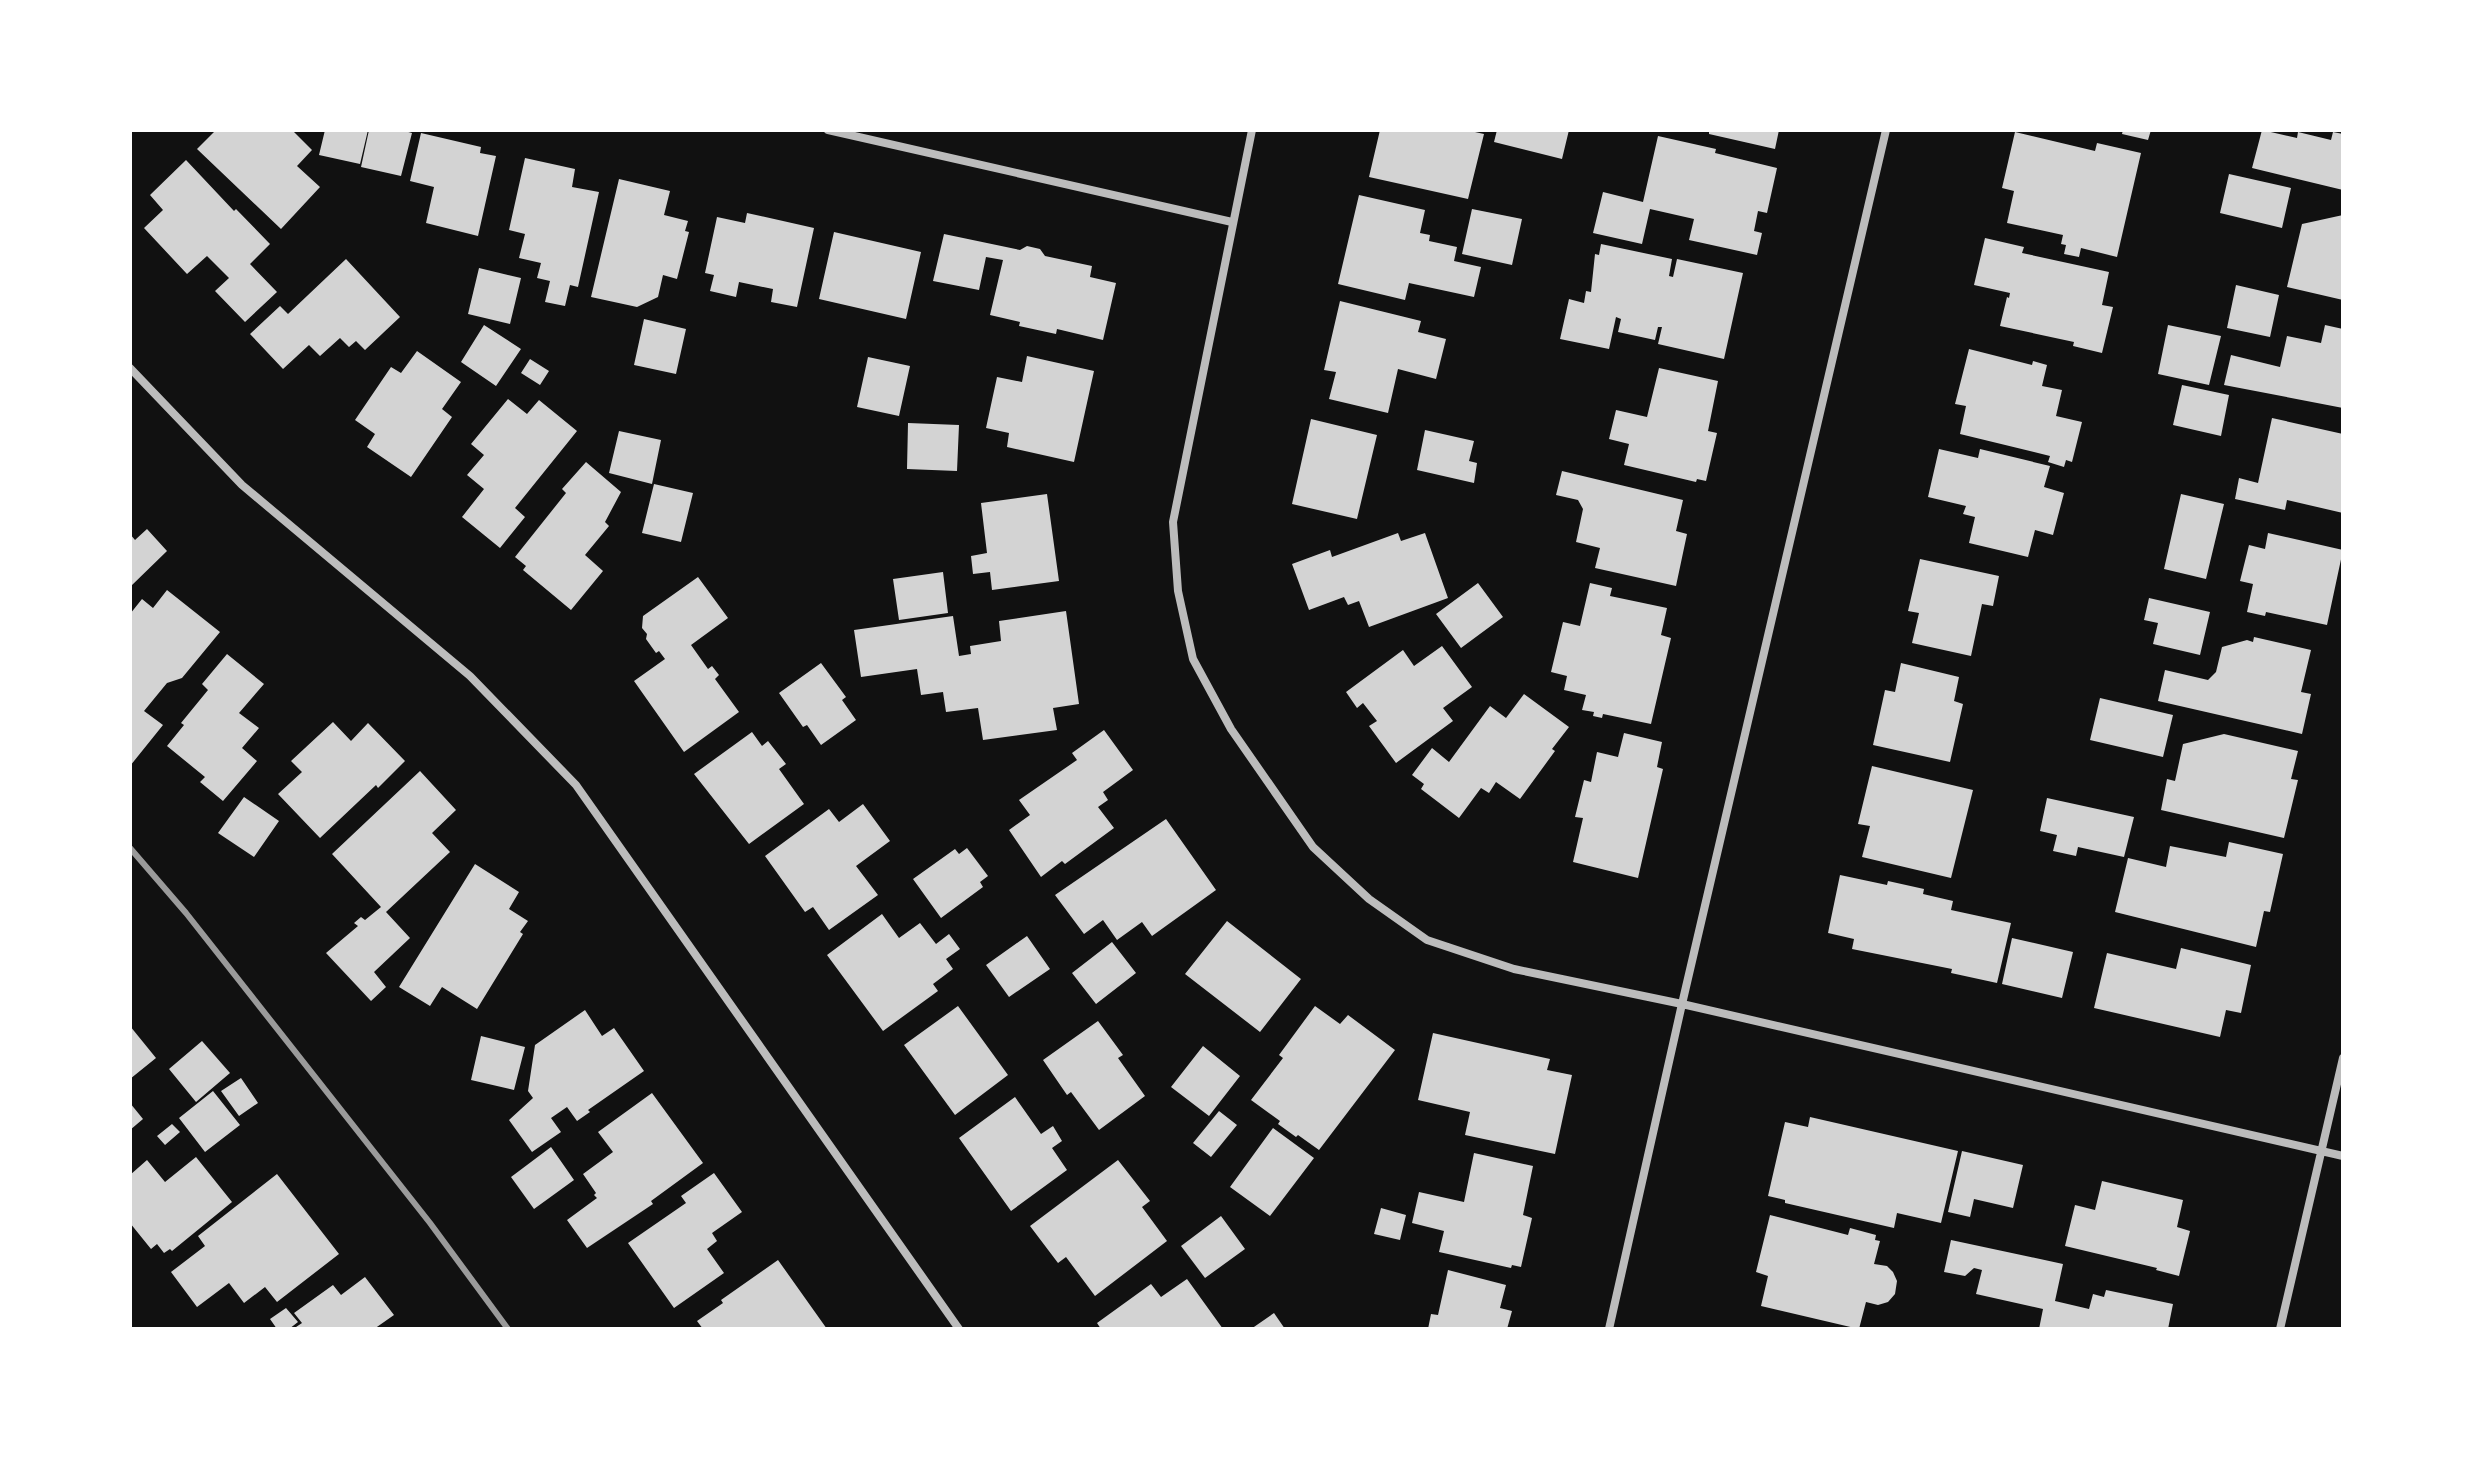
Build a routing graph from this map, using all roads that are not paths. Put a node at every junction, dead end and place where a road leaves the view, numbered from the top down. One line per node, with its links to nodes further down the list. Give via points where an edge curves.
1 (828, 130): 4 (street)
2 (1252, 130): 4 (street)
3 (1886, 130): 6 (street)
4 (1232, 222): 6 (street, via 1173,522 1178,591 1193,659 1231,729 1313,847 1369,899 1427,940 1514,969)
5 (130, 368): 10 (street, via 242,485 470,676 576,785)
6 (1682, 1004): 8 (street); 11 (street)
7 (2343, 1058): 8 (street)
8 (2321, 1151): 9 (street); 12 (street)
9 (2343, 1156)
10 (959, 1329)
11 (1609, 1329)
12 (2280, 1329)

